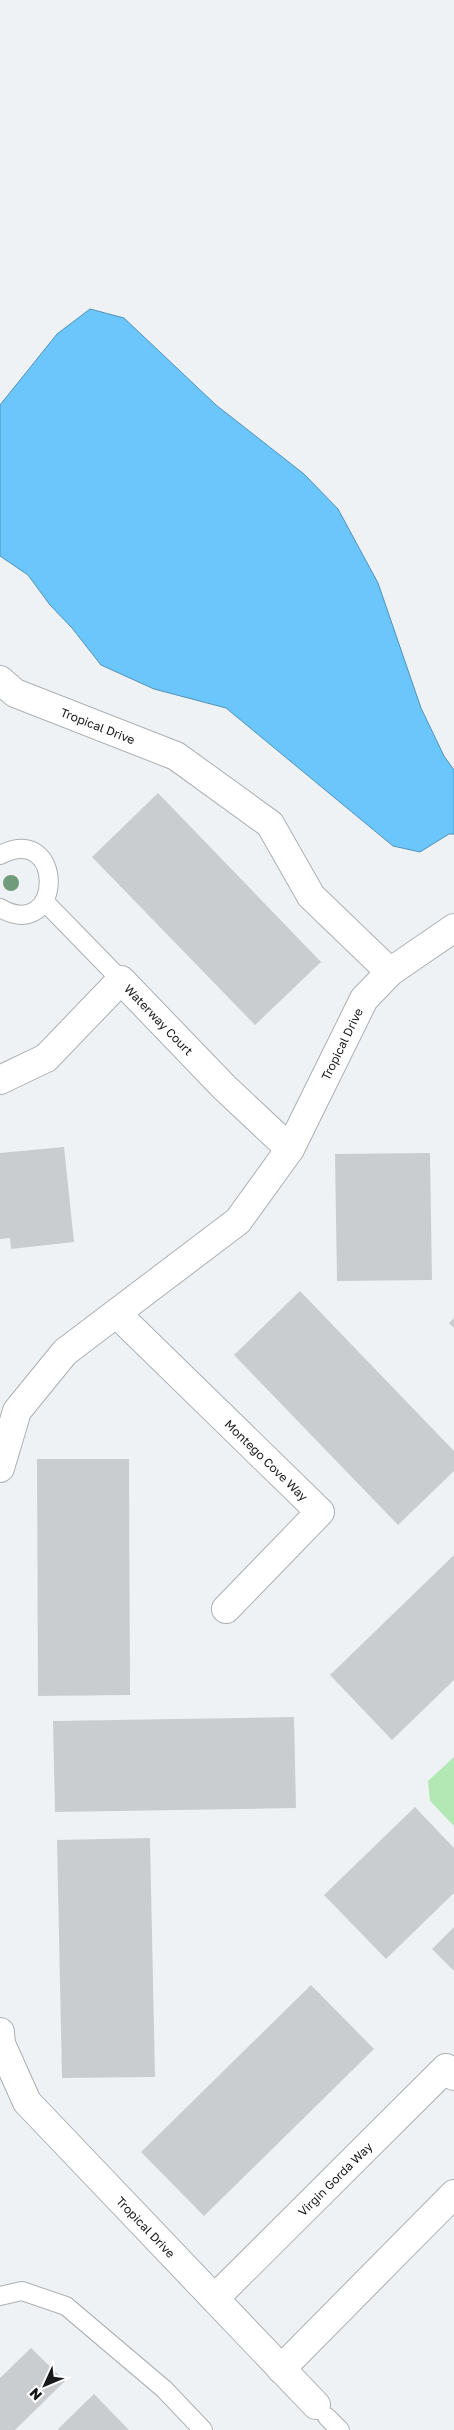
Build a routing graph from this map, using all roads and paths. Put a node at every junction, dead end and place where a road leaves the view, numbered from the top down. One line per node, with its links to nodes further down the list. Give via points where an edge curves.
1 (0, 680): 6 (street, Tropical Drive, via 15,693 176,756 270,824 311,896)
2 (0, 855): 3 (lane, via 20,850 40,858 50,876 50,888)
3 (44, 901): 4 (lane, via 31,912 21,914); 7 (lane)
4 (0, 908)
5 (454, 928): 6 (street)
6 (390, 972): 9 (street, Tropical Drive, via 364,999)
7 (121, 980): 8 (street, Waterway Court, via 46,1058); 9 (street, Waterway Court, via 224,1087)
8 (0, 1080)
9 (290, 1149): 10 (street, Tropical Drive, via 238,1221)
10 (117, 1314): 11 (street, Tropical Drive, via 65,1352); 13 (street, Montego Cove Way, via 320,1512)
11 (6, 1424): 12 (street, Tropical Drive)
12 (0, 1468)
13 (226, 1609)
14 (0, 2032): 18 (street, Tropical Drive, via 1,2044 27,2102)
15 (454, 2076): 18 (street, Virgin Gorda Way, via 446,2068)
16 (454, 2194): 19 (street)
17 (0, 2296): 21 (lane, via 22,2291 66,2306 164,2389)
18 (215, 2298): 19 (street, Tropical Drive)
19 (281, 2369): 20 (street, Tropical Drive)
20 (321, 2411): 22 (lane)
21 (203, 2430)
22 (340, 2430)

